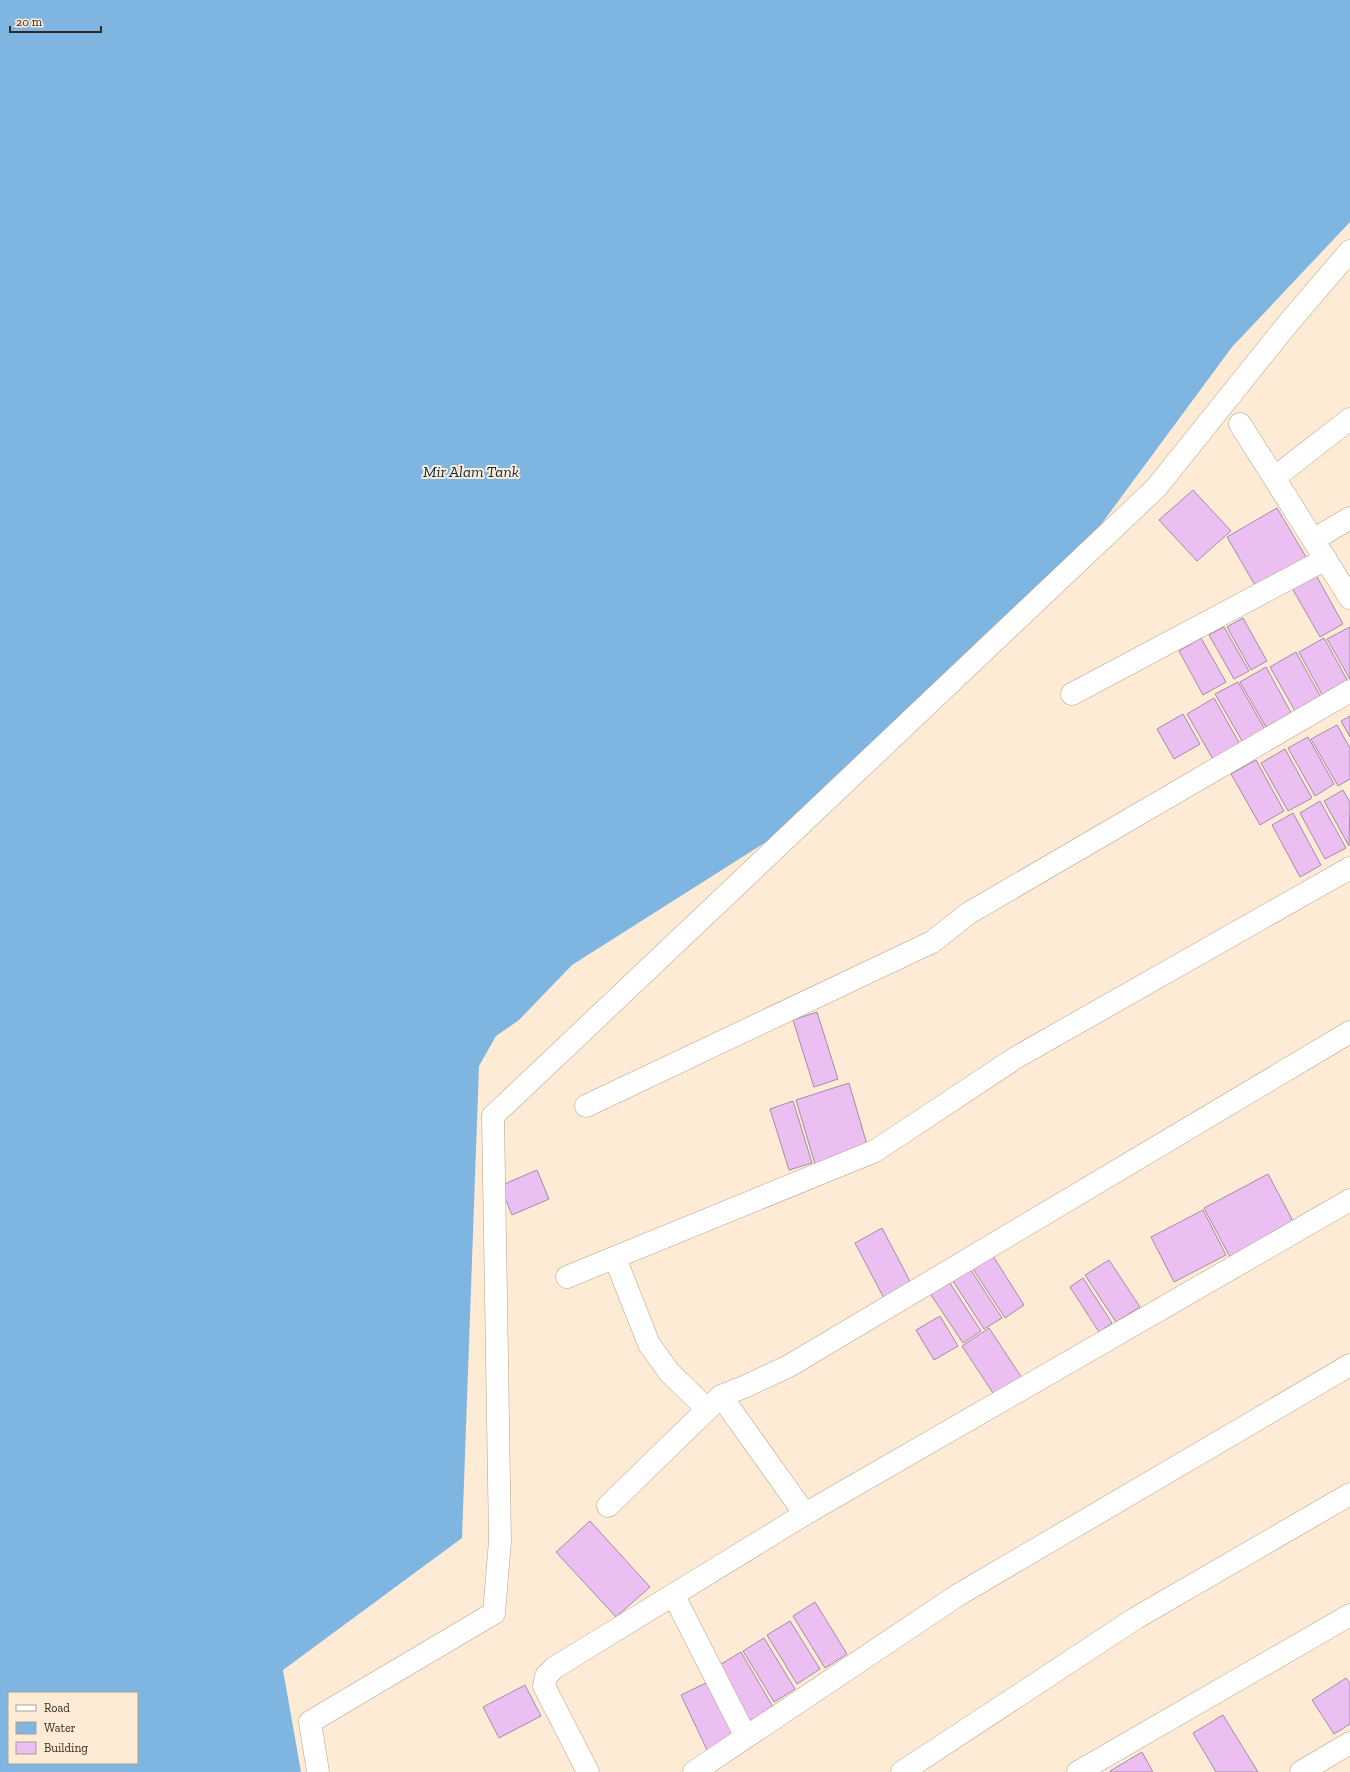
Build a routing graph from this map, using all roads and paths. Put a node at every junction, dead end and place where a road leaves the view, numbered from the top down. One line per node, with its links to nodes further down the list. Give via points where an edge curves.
1 (1350, 251): 26 (street, via 1290,321 1156,488 493,1116 500,1541 494,1613 310,1722)
2 (1350, 419): 4 (street)
3 (1240, 424): 4 (street)
4 (1274, 478): 6 (street)
5 (1350, 518): 6 (street)
6 (1313, 540): 7 (street)
7 (1326, 559): 8 (street); 10 (street)
8 (1350, 598)
9 (1350, 691): 13 (street, via 969,913 932,942)
10 (1072, 694)
11 (1350, 868): 15 (street, via 1017,1057 875,1151)
12 (1350, 1032): 18 (street, via 789,1366)
13 (586, 1106)
14 (1350, 1200): 21 (street)
15 (615, 1258): 16 (street); 18 (street, via 649,1344 669,1372)
16 (567, 1277)
17 (1350, 1365): 24 (street, via 958,1595)
18 (714, 1403): 20 (street); 21 (street)
19 (1350, 1494): 29 (street, via 1136,1618)
20 (608, 1506)
21 (805, 1514): 22 (street)
22 (674, 1596): 24 (street); 27 (street, via 554,1668 546,1676 544,1686)
23 (1350, 1615): 30 (street)
24 (746, 1737): 28 (street)
25 (1350, 1743): 31 (street)
26 (318, 1772)
27 (588, 1772)
28 (694, 1772)
29 (902, 1772)
30 (1078, 1772)
31 (1301, 1772)

